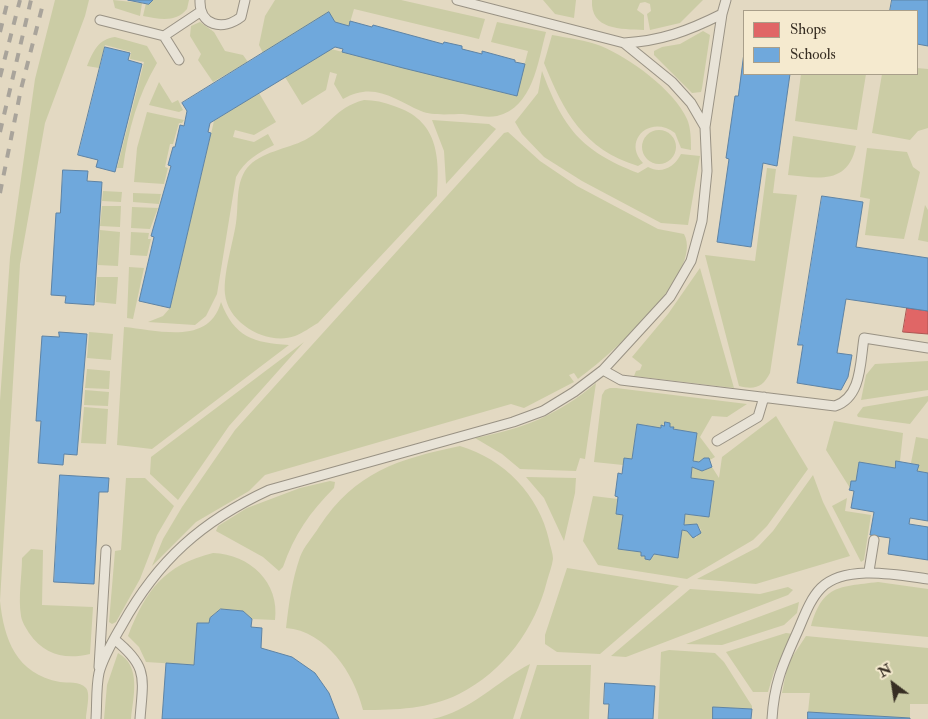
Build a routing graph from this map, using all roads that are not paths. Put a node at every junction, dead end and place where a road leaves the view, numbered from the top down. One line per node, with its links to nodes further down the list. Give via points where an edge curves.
1 (200, 0): 5 (lane)
2 (245, 0): 5 (lane, via 241,17 225,25 213,23)
3 (457, 0): 9 (lane)
4 (726, 0): 6 (lane)
5 (200, 12): 8 (lane)
6 (722, 14): 9 (lane, via 651,42); 11 (lane)
7 (100, 20): 8 (lane)
8 (164, 36): 10 (lane)
9 (624, 44): 11 (lane, via 672,82 691,103)
10 (179, 60)
11 (705, 127): 13 (lane, via 707,171 702,221 692,261 670,298)
12 (928, 348): 14 (lane, via 864,338 853,394 845,403 835,406)
13 (603, 370): 14 (lane, via 621,380); 20 (lane, via 551,406 513,422 269,490 243,502 179,547 138,595)
14 (764, 397): 15 (lane, via 758,416)
15 (717, 441)
16 (874, 540): 18 (lane)
17 (106, 550): 21 (lane)
18 (869, 571): 19 (lane); 24 (lane, via 837,579 820,588 782,666 773,692)
19 (928, 579)
20 (114, 639): 21 (lane); 23 (lane, via 140,666 143,680)
21 (99, 673): 22 (lane)
22 (96, 719)
23 (140, 719)
24 (772, 719)

